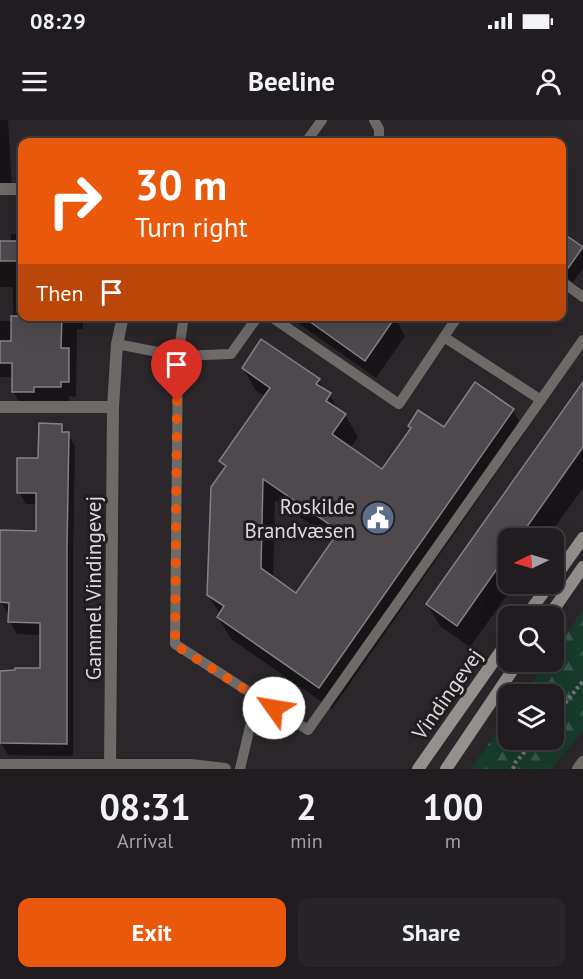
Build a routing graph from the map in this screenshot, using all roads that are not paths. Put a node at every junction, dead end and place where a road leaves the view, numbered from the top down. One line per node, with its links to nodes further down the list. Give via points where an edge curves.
1 (322, 120): 3 (lane)
2 (374, 120): 4 (lane)
3 (309, 138)
4 (379, 138)
5 (0, 189): 6 (street)
6 (18, 189)
7 (566, 285): 8 (lane)
8 (583, 297)
9 (122, 321): 16 (street, Gammel Vindingevej)
10 (183, 321): 17 (lane)
11 (254, 321): 17 (lane, via 231,354)
12 (277, 321): 14 (lane, via 399,404)
13 (455, 321): 14 (lane)
14 (444, 337): 18 (lane)
15 (583, 340): 18 (lane)
16 (117, 344): 17 (lane); 20 (street, Gammel Vindingevej)
17 (178, 356): 27 (lane, via 175,645)
18 (541, 400): 27 (lane, via 308,730)
19 (0, 407): 20 (street)
20 (113, 407): 30 (street, Gammel Vindingevej)
21 (583, 538): 22 (main road)
22 (564, 565)
23 (583, 567): 24 (main road)
24 (556, 606)
25 (498, 655): 33 (main road, Vindingevej)
26 (511, 672): 34 (main road, Vindingevej)
27 (257, 697): 32 (lane)
28 (583, 762): 35 (street)
29 (0, 765): 30 (street)
30 (110, 767): 31 (street, via 191,765)
31 (225, 769)
32 (240, 769)
33 (418, 769)
34 (446, 769)
35 (578, 769)

